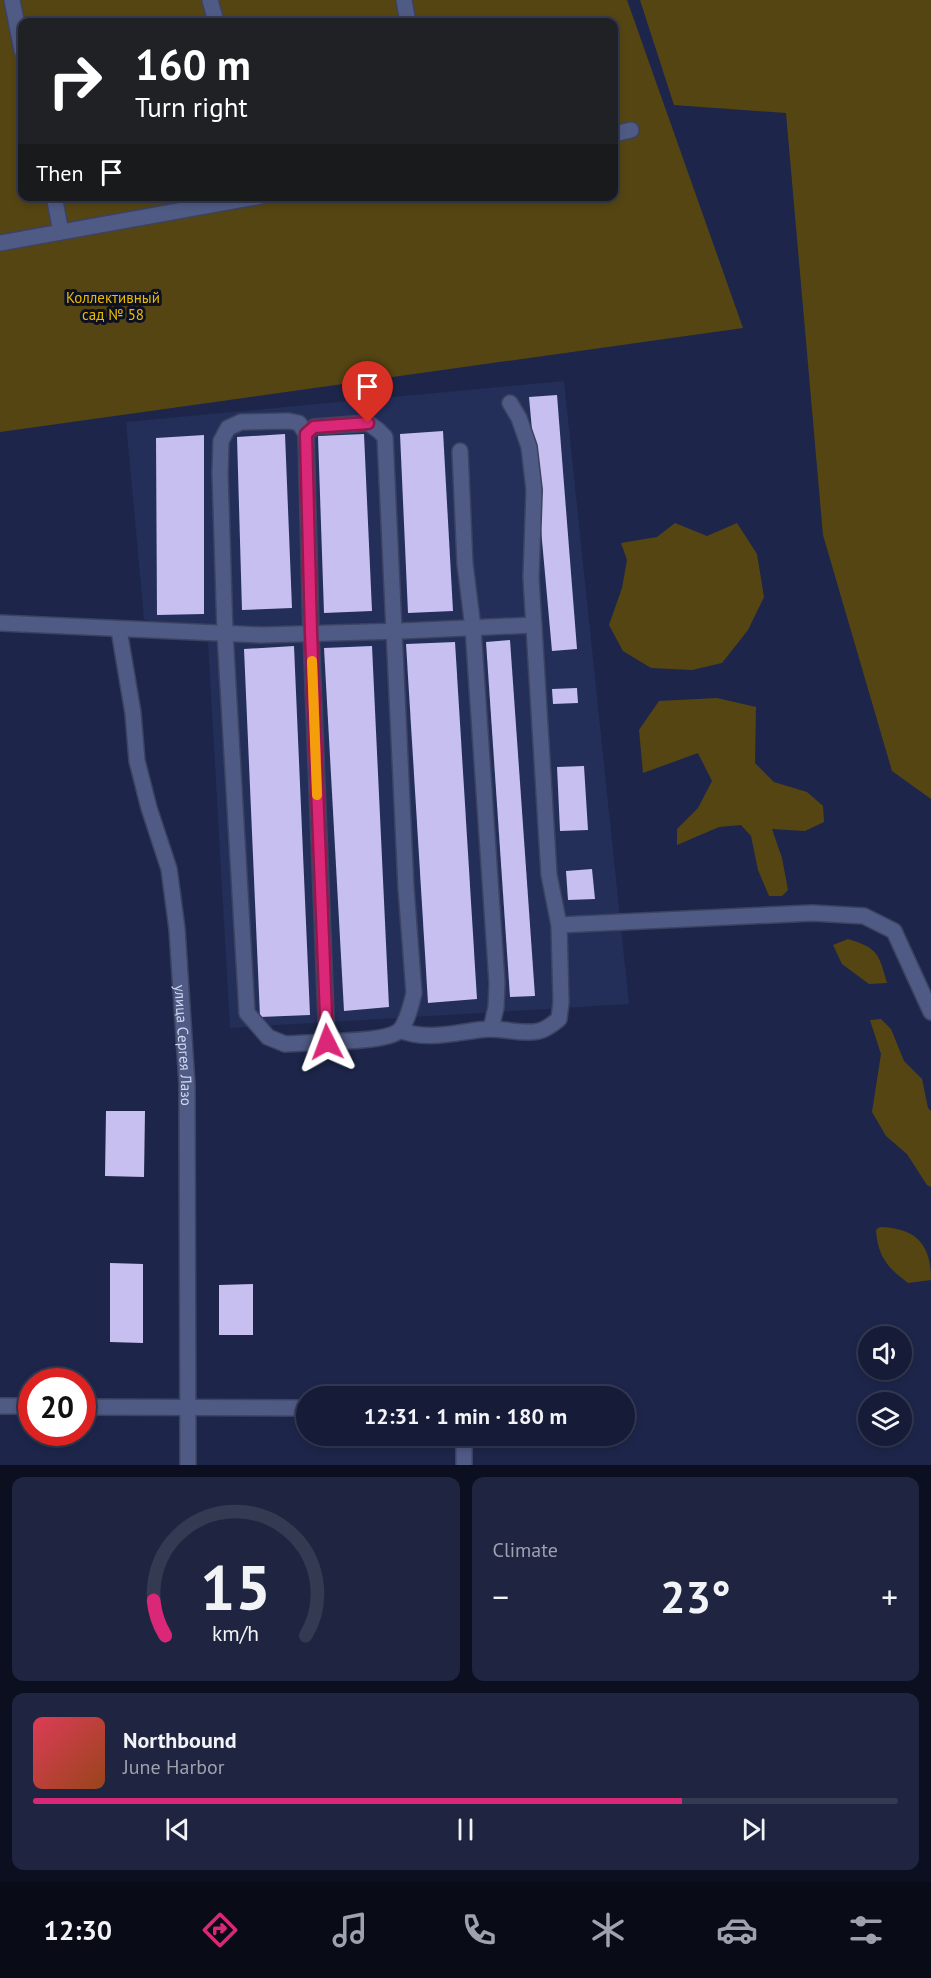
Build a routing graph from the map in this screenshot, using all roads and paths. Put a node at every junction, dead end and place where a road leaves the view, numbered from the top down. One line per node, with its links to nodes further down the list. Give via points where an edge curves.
1 (12, 0): 6 (street)
2 (210, 0): 4 (street)
3 (404, 0): 5 (street)
4 (215, 18)
5 (407, 18)
6 (18, 31)
7 (631, 130): 8 (street)
8 (618, 133)
9 (55, 201): 11 (street)
10 (235, 201): 11 (street)
11 (61, 232): 12 (street)
12 (0, 243)
13 (510, 403): 17 (street, via 529,447 534,490)
14 (306, 434): 20 (street, via 314,427 368,423 385,437); 21 (street, via 299,423 289,421 241,422 228,428 221,441); 22 (street)
15 (460, 452): 18 (street, via 465,564)
16 (0, 623): 19 (street)
17 (534, 625): 18 (street); 23 (street, via 549,875)
18 (473, 628): 20 (street); 25 (street, via 496,983)
19 (119, 630): 21 (street); 32 (street, улица Сергея Лазо, via 137,761 169,869 177,929 188,1084)
20 (393, 631): 22 (street); 26 (street, via 414,993)
21 (225, 633): 22 (street); 27 (street, via 247,1013 268,1037 285,1044)
22 (311, 633): 27 (street)
23 (559, 925): 24 (street, via 812,913 864,916 894,931); 25 (street, via 559,1018 541,1030)
24 (931, 1012)
25 (492, 1029): 26 (street, via 426,1035)
26 (400, 1030): 27 (street, via 371,1039)
27 (327, 1042)
28 (0, 1406): 29 (street)
29 (18, 1406)
30 (96, 1407): 32 (street)
31 (296, 1408): 32 (street)
32 (188, 1409): 34 (street, улица Сергея Лазо)
33 (464, 1446): 35 (street)
34 (188, 1465)
35 (464, 1465)

